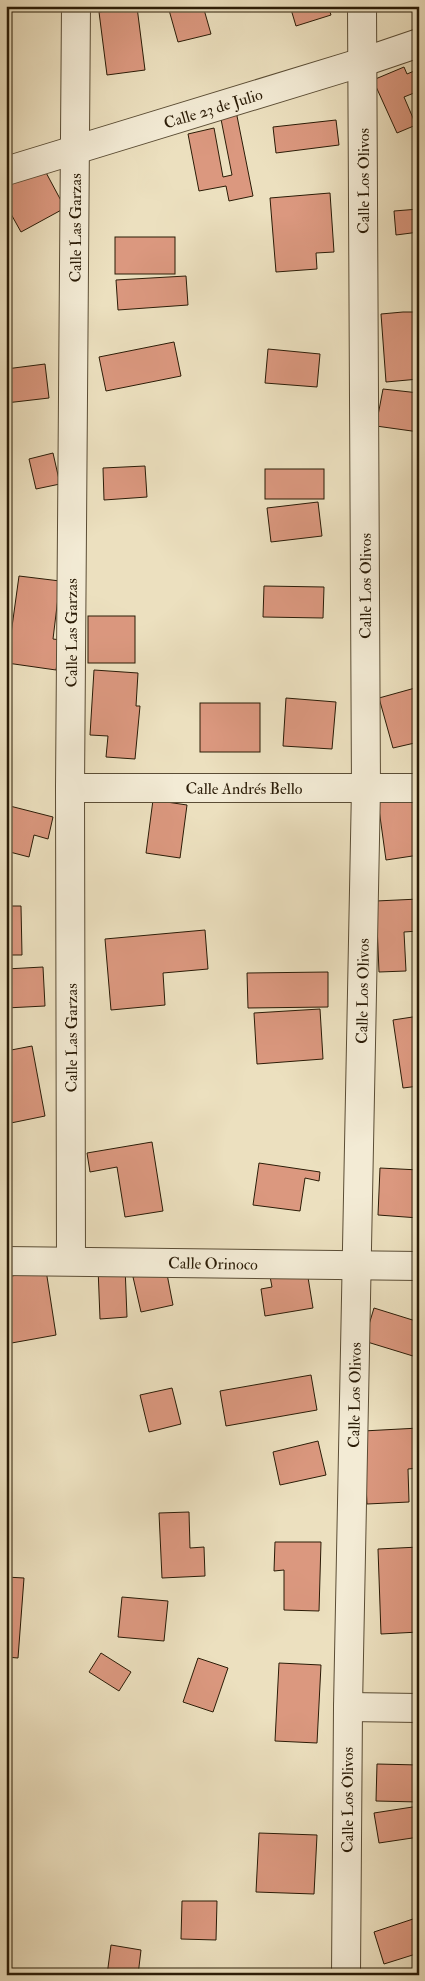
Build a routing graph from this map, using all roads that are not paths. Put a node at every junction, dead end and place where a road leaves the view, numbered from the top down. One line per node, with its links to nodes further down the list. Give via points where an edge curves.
1 (76, 6): 5 (street, Calle Las Garzas)
2 (362, 6): 4 (street, Calle Los Olivos)
3 (419, 43): 4 (street, Calle 23 de Julio)
4 (363, 62): 5 (street, Calle 23 de Julio); 8 (street, Calle Los Olivos)
5 (76, 150): 6 (street, Calle 23 de Julio); 7 (street, Calle Las Garzas)
6 (6, 171)
7 (70, 788): 8 (street, Calle Andrés Bello); 11 (street, Calle Las Garzas)
8 (366, 788): 9 (street, Calle Andrés Bello); 12 (street, Calle Los Olivos)
9 (419, 788)
10 (6, 1261): 11 (street, Calle Orinoco)
11 (71, 1261): 12 (street, Calle Orinoco)
12 (357, 1265): 13 (street, Calle Orinoco); 14 (street, Calle Los Olivos)
13 (419, 1266)
14 (348, 1707): 15 (street); 16 (street, Calle Los Olivos)
15 (419, 1708)
16 (346, 1975)

